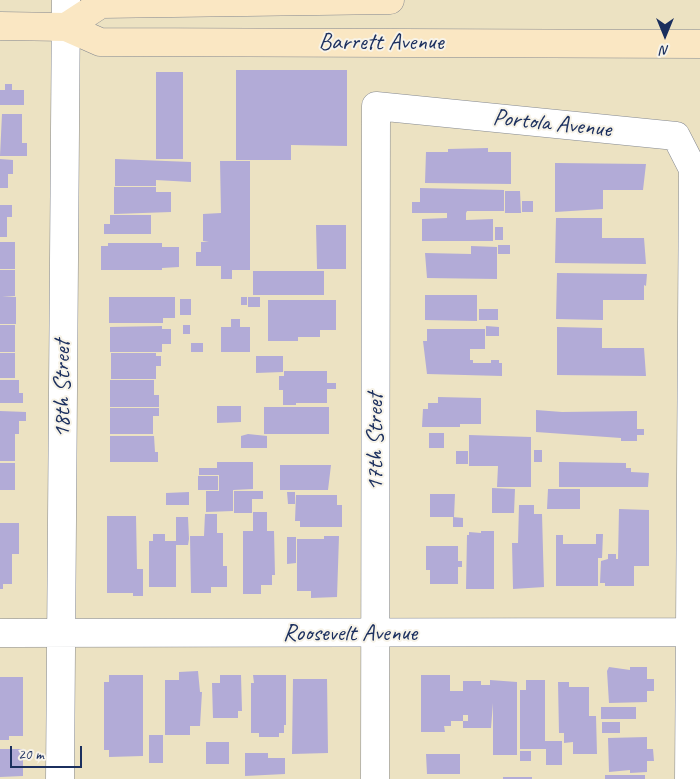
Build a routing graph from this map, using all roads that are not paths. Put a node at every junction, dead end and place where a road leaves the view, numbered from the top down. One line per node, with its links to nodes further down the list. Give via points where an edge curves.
1 (66, 0): 4 (street, 18th Street)
2 (390, 0): 4 (main road, Barrett Avenue, via 101,4)
3 (0, 26): 4 (main road, Barrett Avenue)
4 (66, 27): 5 (main road, Barrett Avenue, via 100,42); 9 (street, 18th Street)
5 (700, 44)
6 (376, 106): 7 (street, Portola Avenue, via 676,136); 11 (street, 17th Street)
7 (697, 177): 8 (street)
8 (695, 632): 11 (street, Roosevelt Avenue); 14 (street)
9 (61, 633): 10 (street, Roosevelt Avenue); 11 (street, Roosevelt Avenue); 12 (street, 18th Street)
10 (0, 634)
11 (376, 634): 13 (street, 17th Street)
12 (60, 779)
13 (375, 779)
14 (689, 779)

